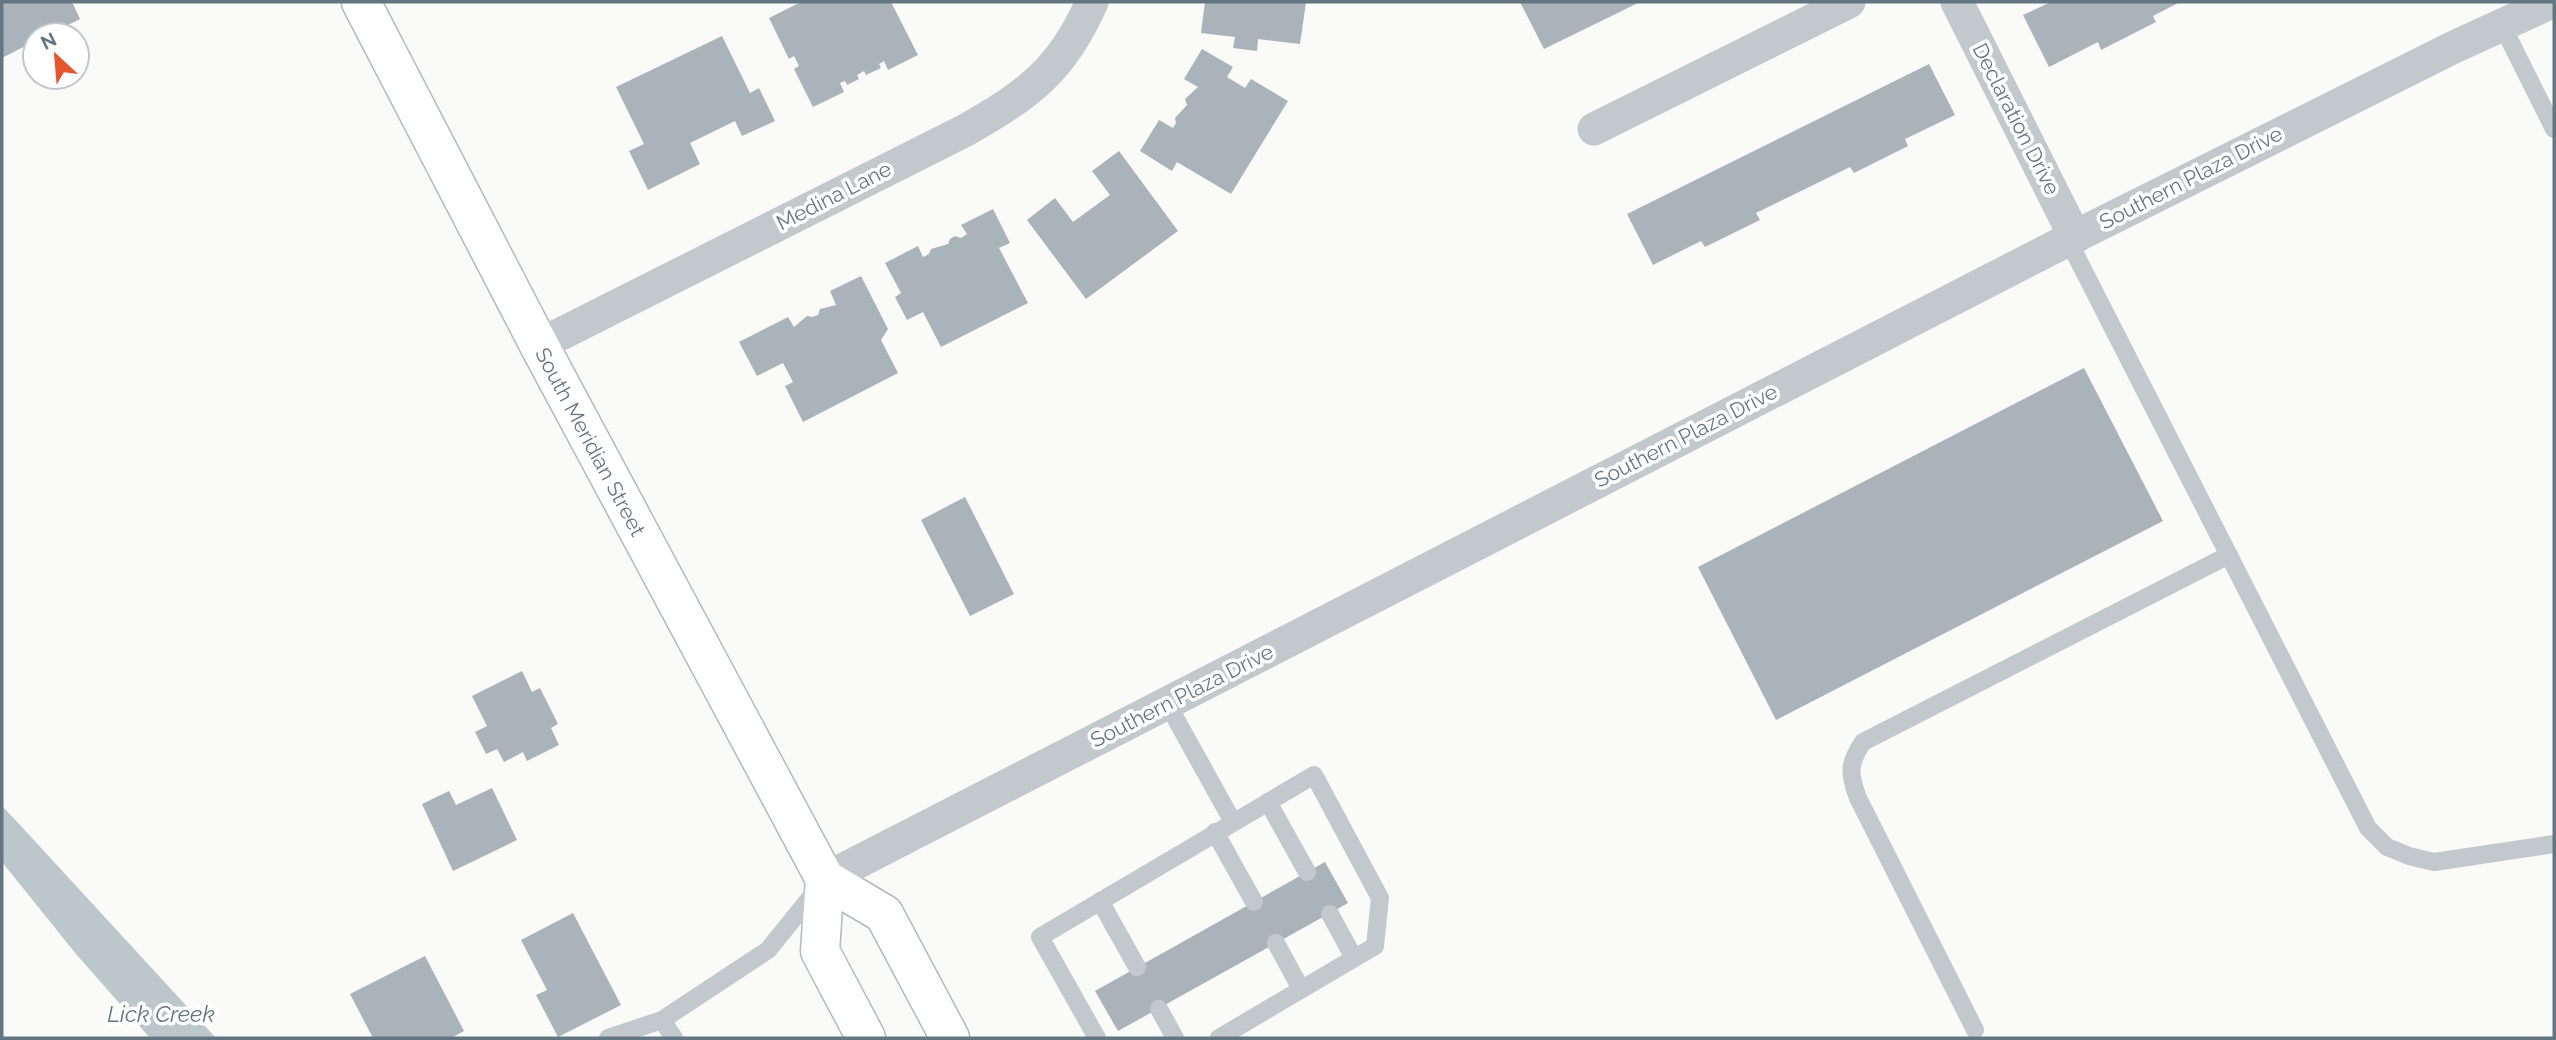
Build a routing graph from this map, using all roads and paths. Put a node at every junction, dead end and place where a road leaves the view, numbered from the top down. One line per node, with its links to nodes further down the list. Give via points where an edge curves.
1 (361, 2): 10 (main road, South Meridian Street)
2 (1092, 2): 10 (street, Medina Lane, via 1053,67 1010,105)
3 (1849, 2): 7 (street)
4 (1957, 2): 9 (street, Declaration Drive)
5 (2552, 2): 6 (street, Southern Plaza Drive)
6 (2502, 25): 8 (lane); 9 (street, Southern Plaza Drive)
7 (1594, 129)
8 (2554, 129)
9 (2071, 238): 11 (lane); 12 (street, Southern Plaza Drive)
10 (538, 345): 18 (main road, South Meridian Street)
11 (2229, 555): 16 (lane, via 2368,828 2387,847 2434,862); 28 (lane, via 1863,742 1853,757 1850,777 1858,798)
12 (1167, 704): 14 (lane); 18 (street, Southern Plaza Drive)
13 (1268, 802): 14 (lane); 17 (lane); 23 (lane, via 1314,775 1380,898 1375,946)
14 (1233, 822): 15 (lane)
15 (1215, 832): 19 (lane); 20 (lane)
16 (2554, 844)
17 (1307, 872)
18 (825, 879): 27 (lane, via 768,950); 31 (main road, via 820,951); 32 (main road, via 884,914)
19 (1100, 901): 24 (lane); 33 (lane, via 1040,937)
20 (1254, 902)
21 (1330, 914): 23 (lane)
22 (1276, 943): 25 (lane)
23 (1353, 958): 25 (lane)
24 (1137, 967)
25 (1301, 989): 35 (lane)
26 (1159, 1009): 34 (lane)
27 (662, 1020): 29 (lane); 30 (lane)
28 (1975, 1030)
29 (608, 1038)
30 (674, 1038)
31 (866, 1038)
32 (950, 1038)
33 (1097, 1038)
34 (1175, 1038)
35 (1219, 1038)

